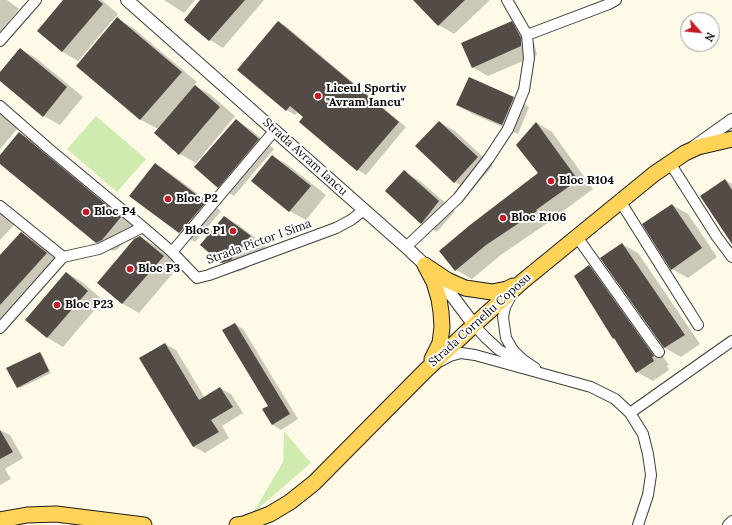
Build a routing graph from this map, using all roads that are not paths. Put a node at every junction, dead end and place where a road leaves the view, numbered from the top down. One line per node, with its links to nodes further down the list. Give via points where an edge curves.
1 (36, 0): 6 (street)
2 (127, 0): 9 (street, Strada Avram Iancu)
3 (507, 0): 5 (street)
4 (616, 0): 5 (street)
5 (527, 35): 18 (street, via 529,58 524,90 508,129 458,198)
6 (0, 41)
7 (0, 106): 16 (street, Strada Pictor I Sima)
8 (732, 120): 11 (street, Strada Corneliu Coposu)
9 (275, 130): 15 (street, Strada Avram Iancu); 19 (street)
10 (732, 139): 11 (main road)
11 (685, 153): 12 (main road, Strada Corneliu Coposu)
12 (670, 163): 13 (main road, Strada Corneliu Coposu); 21 (street)
13 (620, 201): 17 (main road, Strada Corneliu Coposu); 25 (street)
14 (0, 206): 20 (street)
15 (364, 210): 18 (street, Strada Avram Iancu); 19 (street, Strada Pictor I Sima, via 336,228 197,278)
16 (144, 227): 19 (street, Strada Pictor I Sima); 20 (street, via 99,249)
17 (577, 237): 23 (main road, Strada Corneliu Coposu); 28 (street)
18 (406, 248): 22 (street, Strada Avram Iancu)
19 (172, 252)
20 (63, 257): 26 (street)
21 (732, 257)
22 (425, 265): 23 (main road, via 447,280 479,291 507,289); 24 (street, Strada Avram Iancu); 29 (main road, via 439,299 442,327 440,343)
23 (523, 281): 24 (main road, Strada Corneliu Coposu); 30 (street, via 505,307 504,328 513,350 522,360)
24 (474, 325): 29 (main road, Strada Corneliu Coposu); 30 (street, via 499,350)
25 (698, 325)
26 (0, 328)
27 (732, 341): 31 (street)
28 (659, 352)
29 (425, 371): 30 (street, via 460,353); 32 (main road, Strada Corneliu Coposu, via 314,483)
30 (541, 372): 31 (street, via 591,387 615,399)
31 (630, 413): 37 (street, via 643,434 651,475 648,495)
32 (268, 519): 36 (main road, Strada Corneliu Coposu)
33 (0, 520): 35 (main road, via 27,515 56,514)
34 (732, 521): 38 (street)
35 (144, 525)
36 (237, 525)
37 (638, 525)
38 (728, 525)

